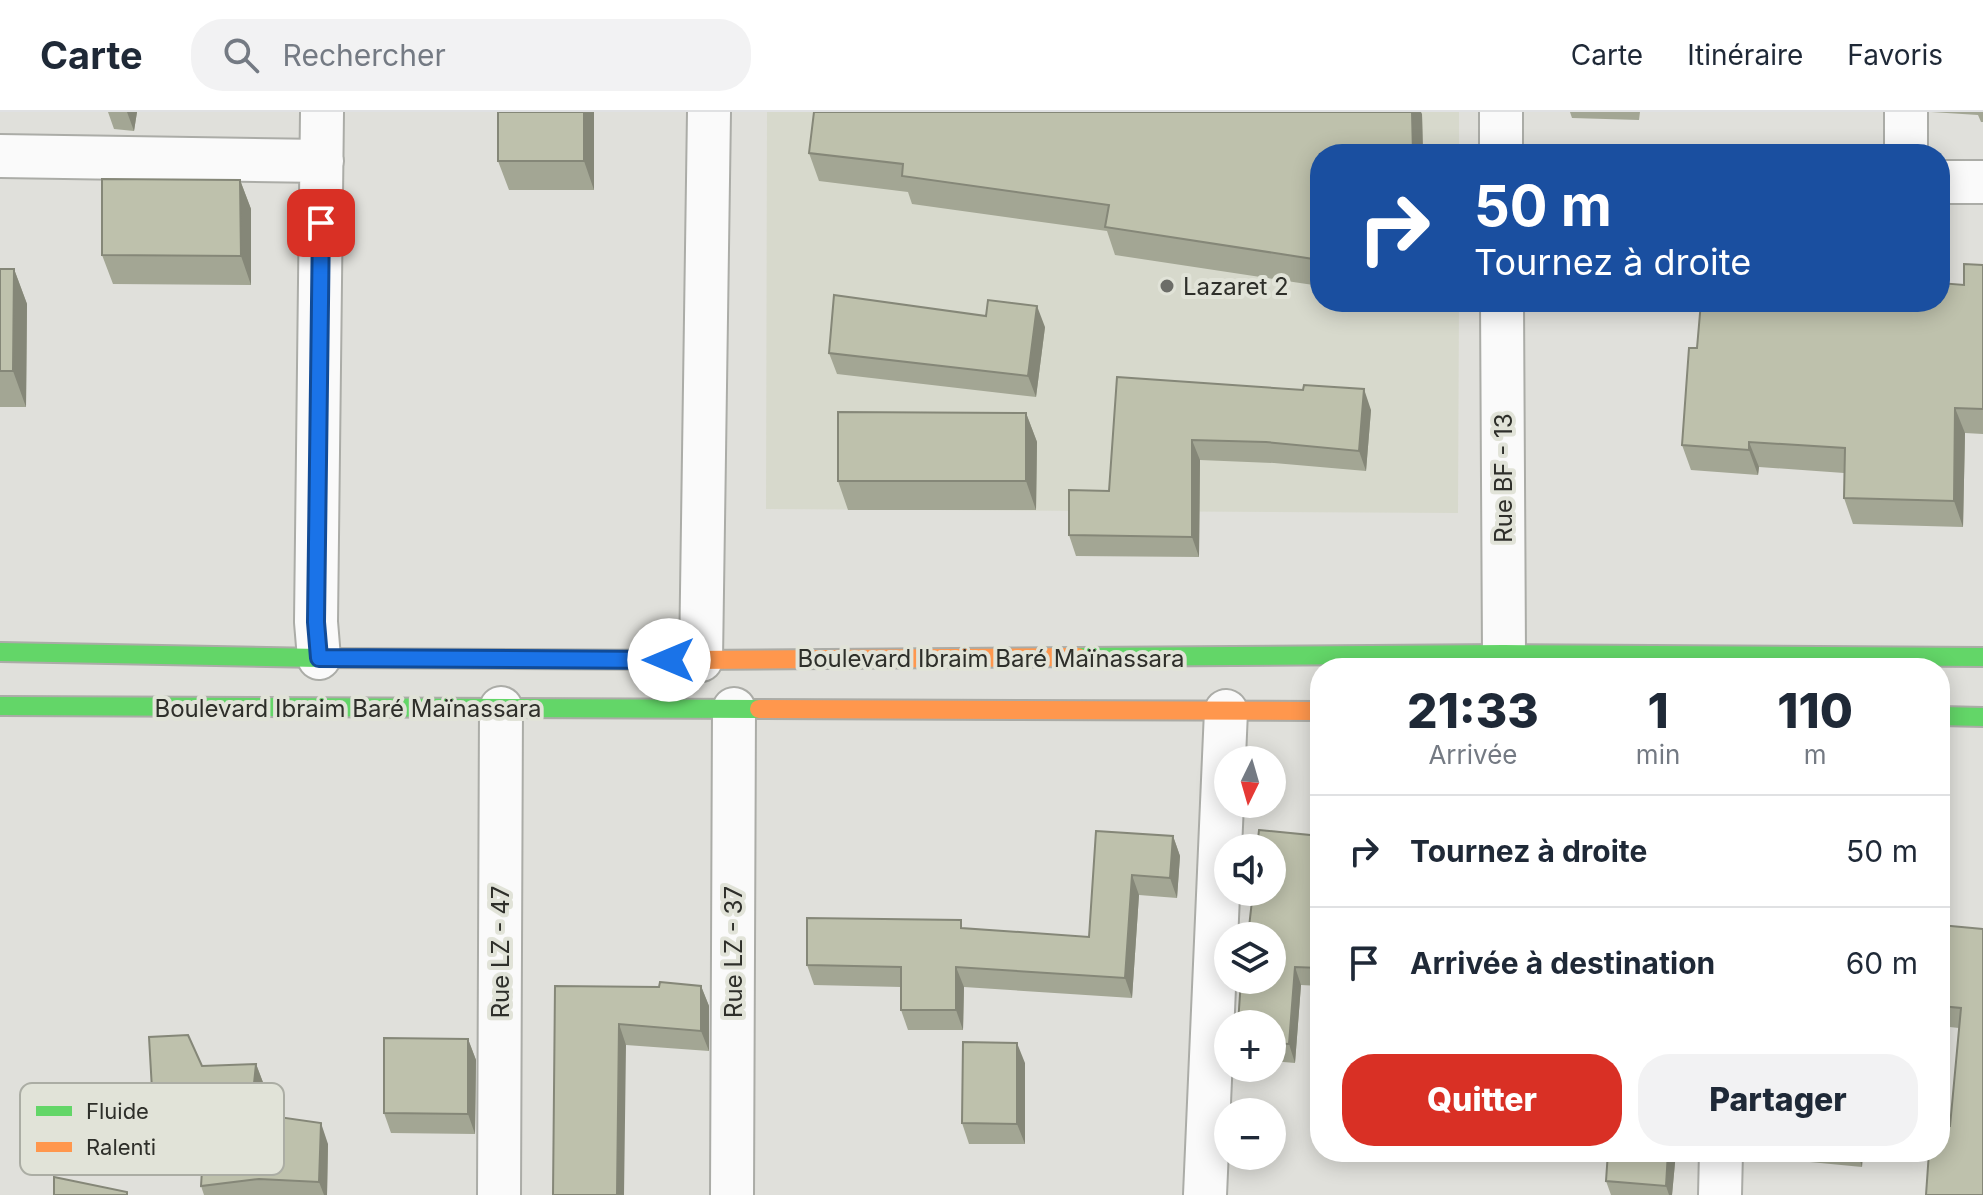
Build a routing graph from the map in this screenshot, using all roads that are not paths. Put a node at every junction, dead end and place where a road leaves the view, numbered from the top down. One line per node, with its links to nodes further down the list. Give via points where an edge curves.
1 (322, 112): 8 (street)
2 (709, 112): 16 (street)
3 (1501, 112): 5 (street)
4 (1906, 112): 6 (street)
5 (1501, 144)
6 (1906, 144)
7 (0, 156): 8 (street)
8 (322, 161): 15 (street)
9 (1950, 182): 10 (street)
10 (1983, 182)
11 (1502, 312): 13 (street, Rue BF - 13)
12 (0, 652): 15 (main road, Boulevard Ibraim Baré Maïnassara)
13 (1504, 654): 14 (main road, Boulevard Ibraim Baré Maïnassara); 16 (main road, Boulevard Ibraim Baré Maïnassara)
14 (1983, 657)
15 (319, 658): 16 (main road, Boulevard Ibraim Baré Maïnassara)
16 (701, 660)
17 (0, 706): 18 (main road, Boulevard Ibraim Baré Maïnassara)
18 (501, 708): 19 (main road, Boulevard Ibraim Baré Maïnassara); 25 (street, Rue LZ - 47)
19 (734, 709): 20 (main road, Boulevard Ibraim Baré Maïnassara); 26 (street, Rue LZ - 37)
20 (1226, 711): 21 (main road, Boulevard Ibraim Baré Maïnassara); 27 (street)
21 (1310, 711)
22 (1950, 716): 23 (main road)
23 (1983, 717)
24 (1721, 1162): 28 (street)
25 (499, 1195)
26 (732, 1195)
27 (1205, 1195)
28 (1720, 1195)

